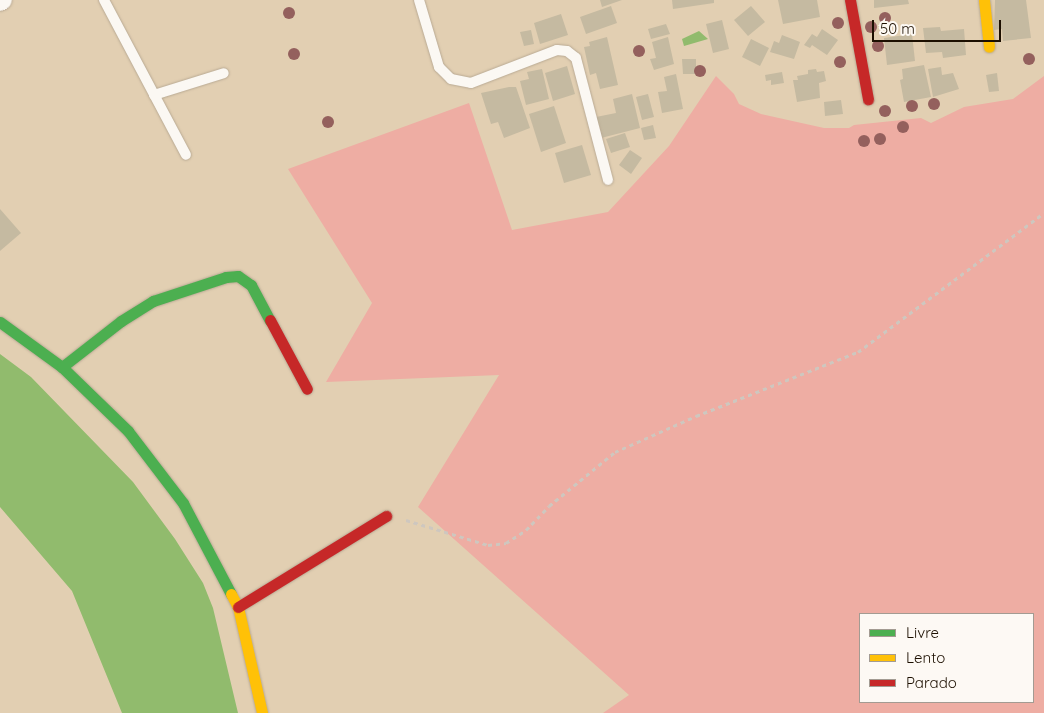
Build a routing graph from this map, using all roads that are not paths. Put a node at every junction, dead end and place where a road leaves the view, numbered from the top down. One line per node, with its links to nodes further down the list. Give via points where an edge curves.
1 (104, 0): 7 (lane)
2 (419, 0): 10 (lane, via 439,67 451,79 471,83 557,50 567,51 576,58)
3 (850, 0): 8 (street)
4 (984, 0): 5 (street)
5 (989, 47)
6 (224, 73): 7 (lane)
7 (154, 95): 9 (lane)
8 (868, 99)
9 (186, 155)
10 (608, 180)
11 (0, 322): 12 (street)
12 (62, 367): 13 (street, via 121,321 154,301 238,276 251,284); 15 (street, via 128,431 184,503)
13 (307, 390)
14 (386, 516): 15 (street)
15 (238, 607): 16 (street)
16 (262, 713)

